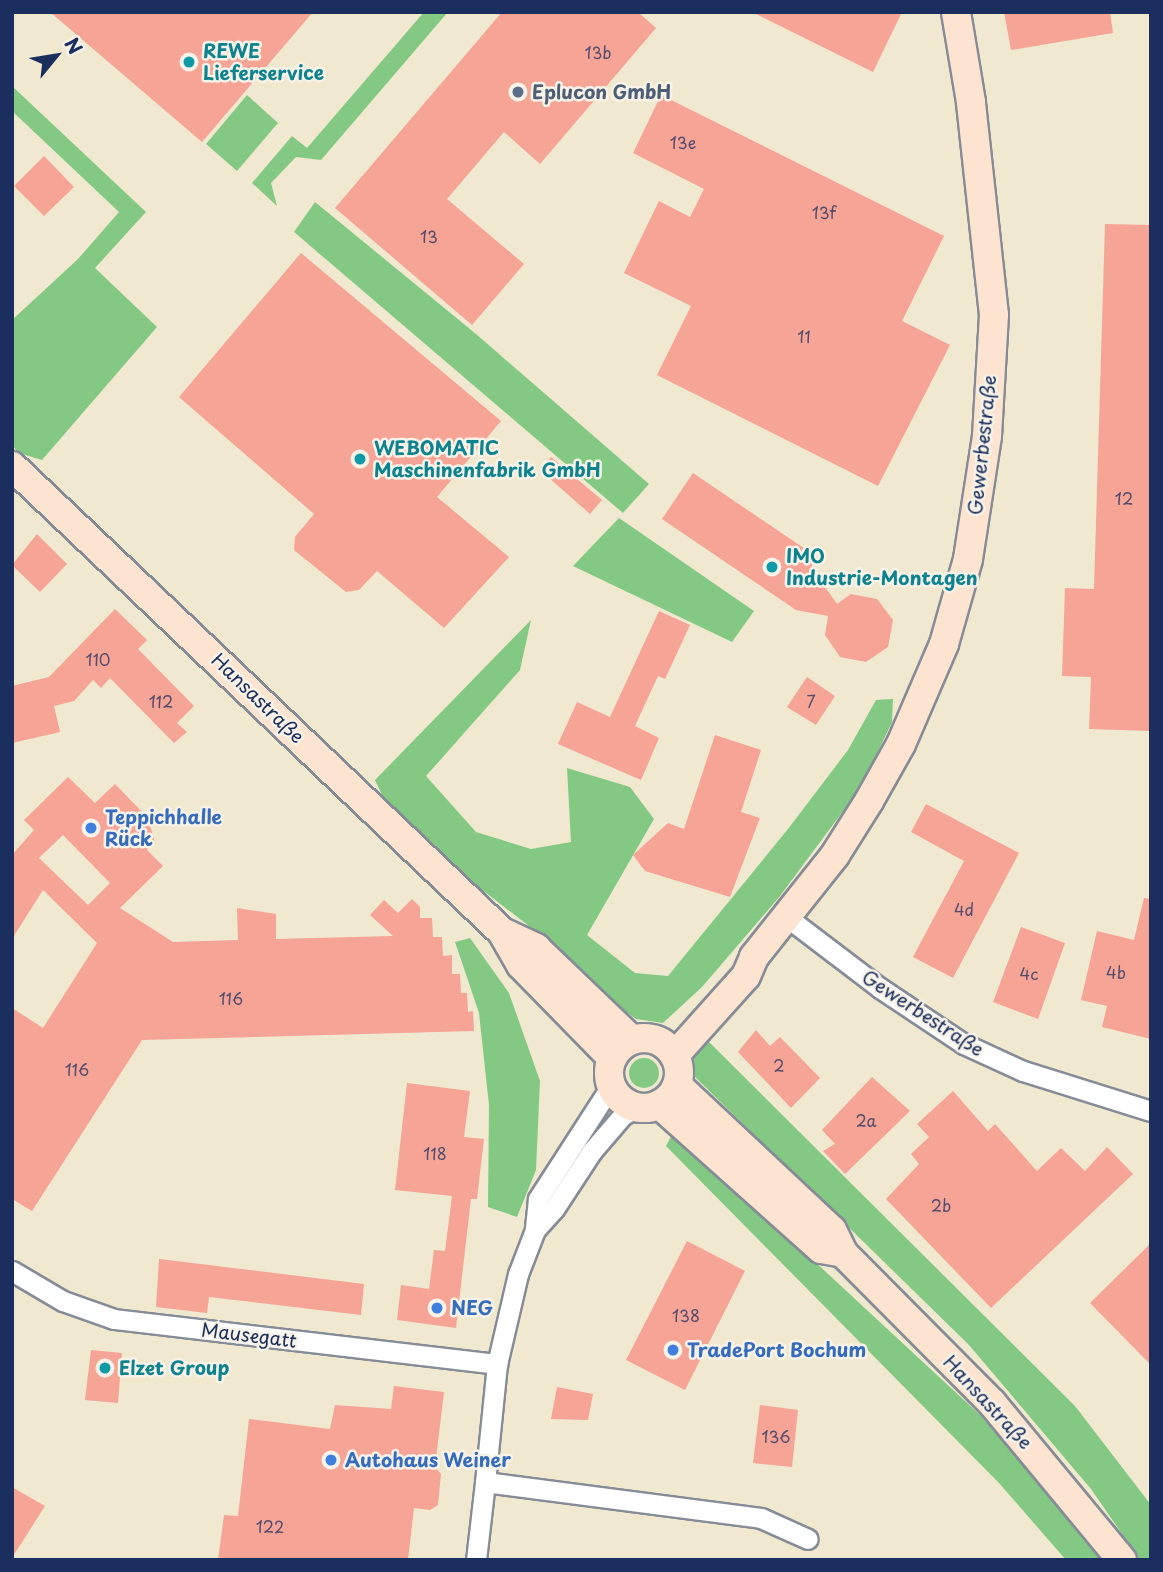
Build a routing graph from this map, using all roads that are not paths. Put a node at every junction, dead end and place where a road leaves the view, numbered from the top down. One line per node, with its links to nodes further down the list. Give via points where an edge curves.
1 (956, 12): 3 (street, Gewerbestraße, via 971,102 994,315 987,436 968,559 944,644 901,744 835,855)
2 (12, 466): 4 (street, Hansastraße, via 502,932 536,948)
3 (788, 918): 4 (street, Gewerbestraße, via 754,957 746,976); 7 (street, Gewerbestraße, via 964,1044 1025,1072)
4 (644, 1048): 5 (street); 6 (street)
5 (611, 1086): 6 (street, Hansastraße); 8 (street, via 538,1199)
6 (658, 1099): 8 (street, via 607,1134); 14 (street, Hansastraße, via 832,1230 843,1254 992,1403)
7 (1151, 1111)
8 (535, 1230): 10 (street, via 518,1274)
9 (12, 1271): 10 (street, Mausegatt, via 63,1301 114,1319)
10 (497, 1363): 11 (street)
11 (485, 1482): 12 (street, via 761,1518); 13 (street)
12 (808, 1539)
13 (476, 1560)
14 (1122, 1560)

